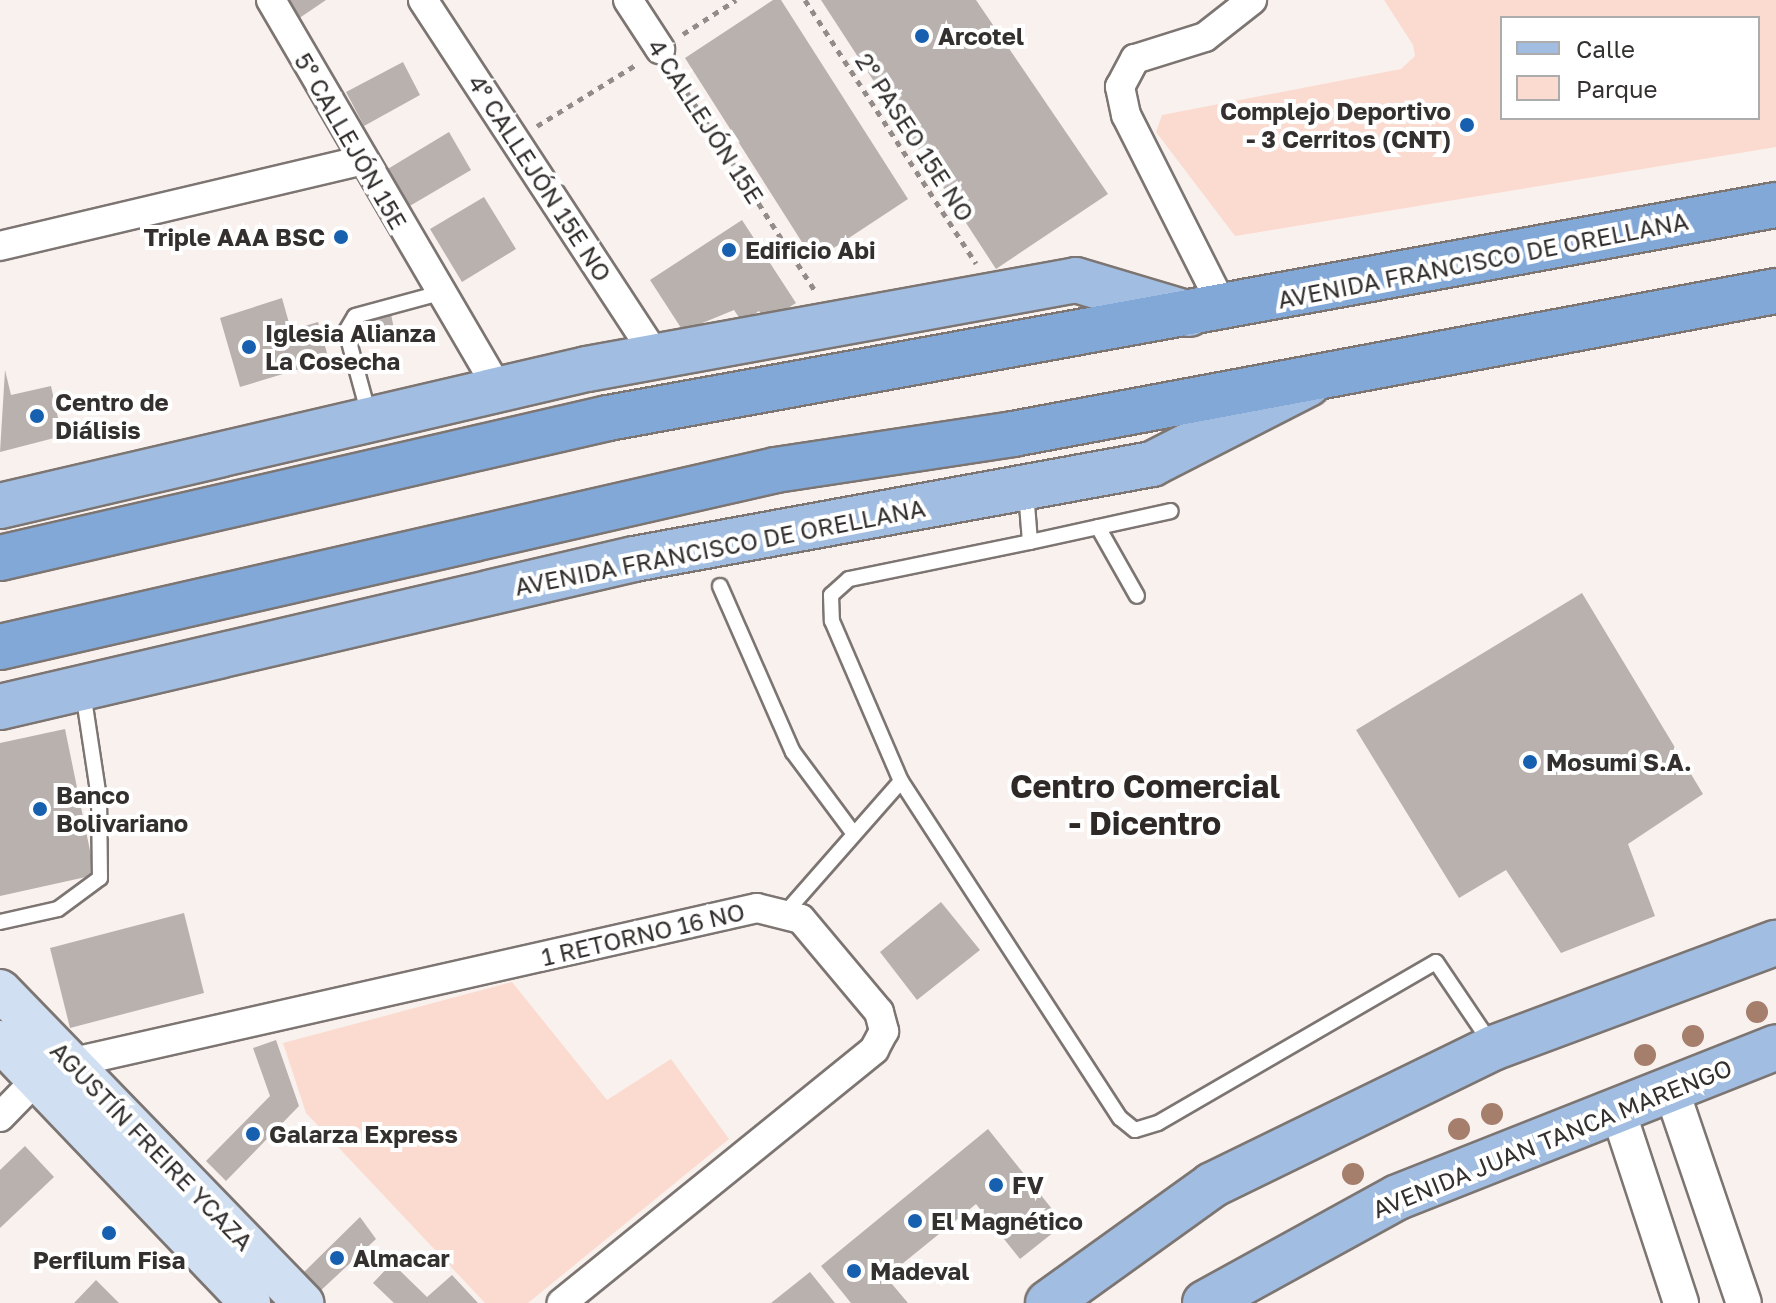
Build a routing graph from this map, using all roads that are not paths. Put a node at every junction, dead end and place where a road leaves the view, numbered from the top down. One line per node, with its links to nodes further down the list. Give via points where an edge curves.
1 (271, 0): 6 (street, 5° CALLEJÓN 15E)
2 (423, 0): 12 (street, 4° CALLEJÓN 15E NO)
3 (628, 0): 5 (street, 4 CALLEJÓN 15E)
4 (1252, 0): 11 (street, via 1205,37 1135,59 1120,87 1126,115)
5 (660, 49)
6 (359, 161): 8 (street); 9 (street, 5° CALLEJÓN 15E)
7 (1776, 205): 11 (highway, AVENIDA FRANCISCO DE ORELLANA)
8 (0, 246)
9 (436, 287): 14 (street, 5° CALLEJÓN 15E); 15 (lane, via 355,316 346,331)
10 (1776, 291): 13 (highway, AVENIDA FRANCISCO DE ORELLANA)
11 (1207, 311): 12 (main road, AVENIDA FRANCISCO DE ORELLANA, via 1076,280); 21 (highway, AVENIDA FRANCISCO DE ORELLANA, via 608,418)
12 (656, 356): 14 (main road, AVENIDA FRANCISCO DE ORELLANA)
13 (1331, 373): 16 (main road, AVENIDA FRANCISCO DE ORELLANA, via 1152,464); 24 (highway, AVENIDA FRANCISCO DE ORELLANA, via 630,500)
14 (498, 389): 15 (main road, AVENIDA FRANCISCO DE ORELLANA)
15 (370, 419): 17 (main road, AVENIDA FRANCISCO DE ORELLANA)
16 (1026, 488): 20 (lane); 25 (main road, AVENIDA FRANCISCO DE ORELLANA, via 634,559)
17 (0, 506)
18 (1171, 511): 19 (lane)
19 (1098, 527): 20 (lane); 23 (lane)
20 (1030, 542): 27 (lane, via 849,579 831,595 832,621)
21 (0, 558)
22 (720, 586): 28 (lane, via 793,752)
23 (1137, 596)
24 (0, 647)
25 (82, 688): 26 (main road, AVENIDA FRANCISCO DE ORELLANA); 30 (lane, via 100,813 100,878 58,909)
26 (0, 707)
27 (901, 781): 28 (lane); 35 (lane, via 1120,1118 1135,1130 1436,962)
28 (854, 834): 29 (lane)
29 (786, 912): 36 (street, 1 RETORNO 16 NO, via 757,908); 44 (street, via 801,919 879,1012 884,1031 874,1050)
30 (0, 922)
31 (1776, 943): 35 (main road)
32 (0, 990): 36 (main road, AGUSTÍN FREIRE YCAZA)
33 (0, 1041): 37 (main road, AGUSTÍN FREIRE YCAZA)
34 (1776, 1047): 38 (main road, AVENIDA JUAN TANCA MARENGO)
35 (1493, 1048): 45 (main road, via 1212,1185)
36 (74, 1062): 43 (main road, AGUSTÍN FREIRE YCAZA)
37 (37, 1079): 40 (street); 42 (main road, AGUSTÍN FREIRE YCAZA)
38 (1670, 1086): 39 (main road, AVENIDA JUAN TANCA MARENGO); 48 (street)
39 (1617, 1108): 41 (main road, AVENIDA JUAN TANCA MARENGO, via 1398,1197); 47 (street)
40 (0, 1117)
41 (1249, 1291): 46 (main road, AVENIDA JUAN TANCA MARENGO)
42 (250, 1303)
43 (303, 1303)
44 (562, 1303)
45 (1048, 1303)
46 (1205, 1303)
47 (1681, 1303)
48 (1744, 1303)

